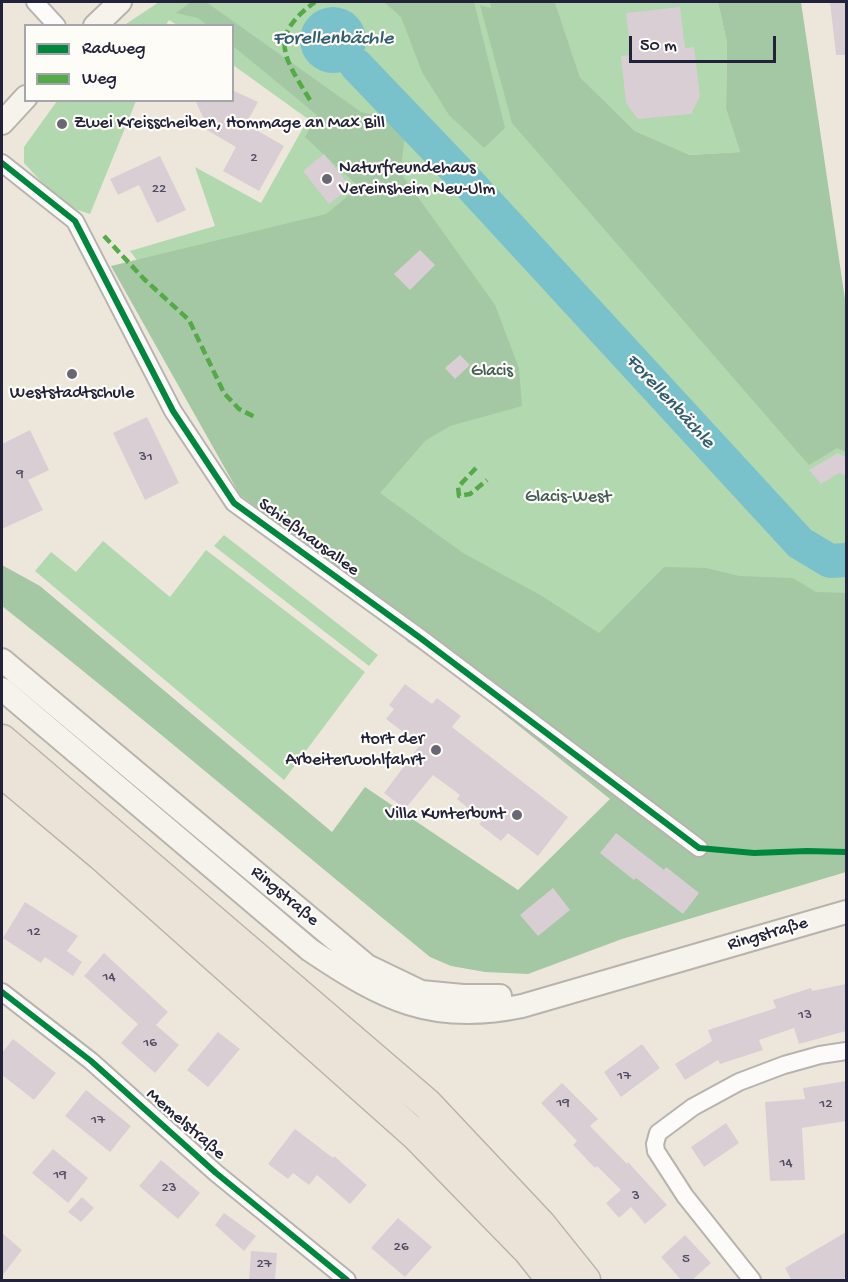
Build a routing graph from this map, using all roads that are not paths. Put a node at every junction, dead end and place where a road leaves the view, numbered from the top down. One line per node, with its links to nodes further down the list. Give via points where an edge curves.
1 (36, 2): 3 (street)
2 (120, 2): 4 (main road)
3 (55, 24)
4 (96, 24)
5 (24, 99): 6 (main road)
6 (2, 123)
7 (2, 163): 12 (street, Schießhausallee, via 75,221 173,411 234,503)
8 (2, 660): 14 (main road, Ringstraße, via 367,966 404,986 439,995 523,995)
9 (2, 689): 14 (main road, Ringstraße, via 310,950 352,979 393,999 459,1013 505,1010)
10 (2, 740): 19 (highway, via 427,1104 540,1224)
11 (2, 772): 18 (highway, via 417,1136 528,1250)
12 (699, 848)
13 (846, 912): 14 (main road, Ringstraße)
14 (620, 977)
15 (2, 992): 17 (street, Memelstraße, via 91,1061)
16 (846, 1051): 20 (street, via 784,1065 739,1082 693,1107 658,1133 656,1151 685,1196)
17 (341, 1279)
18 (552, 1281)
19 (585, 1281)
20 (752, 1281)

